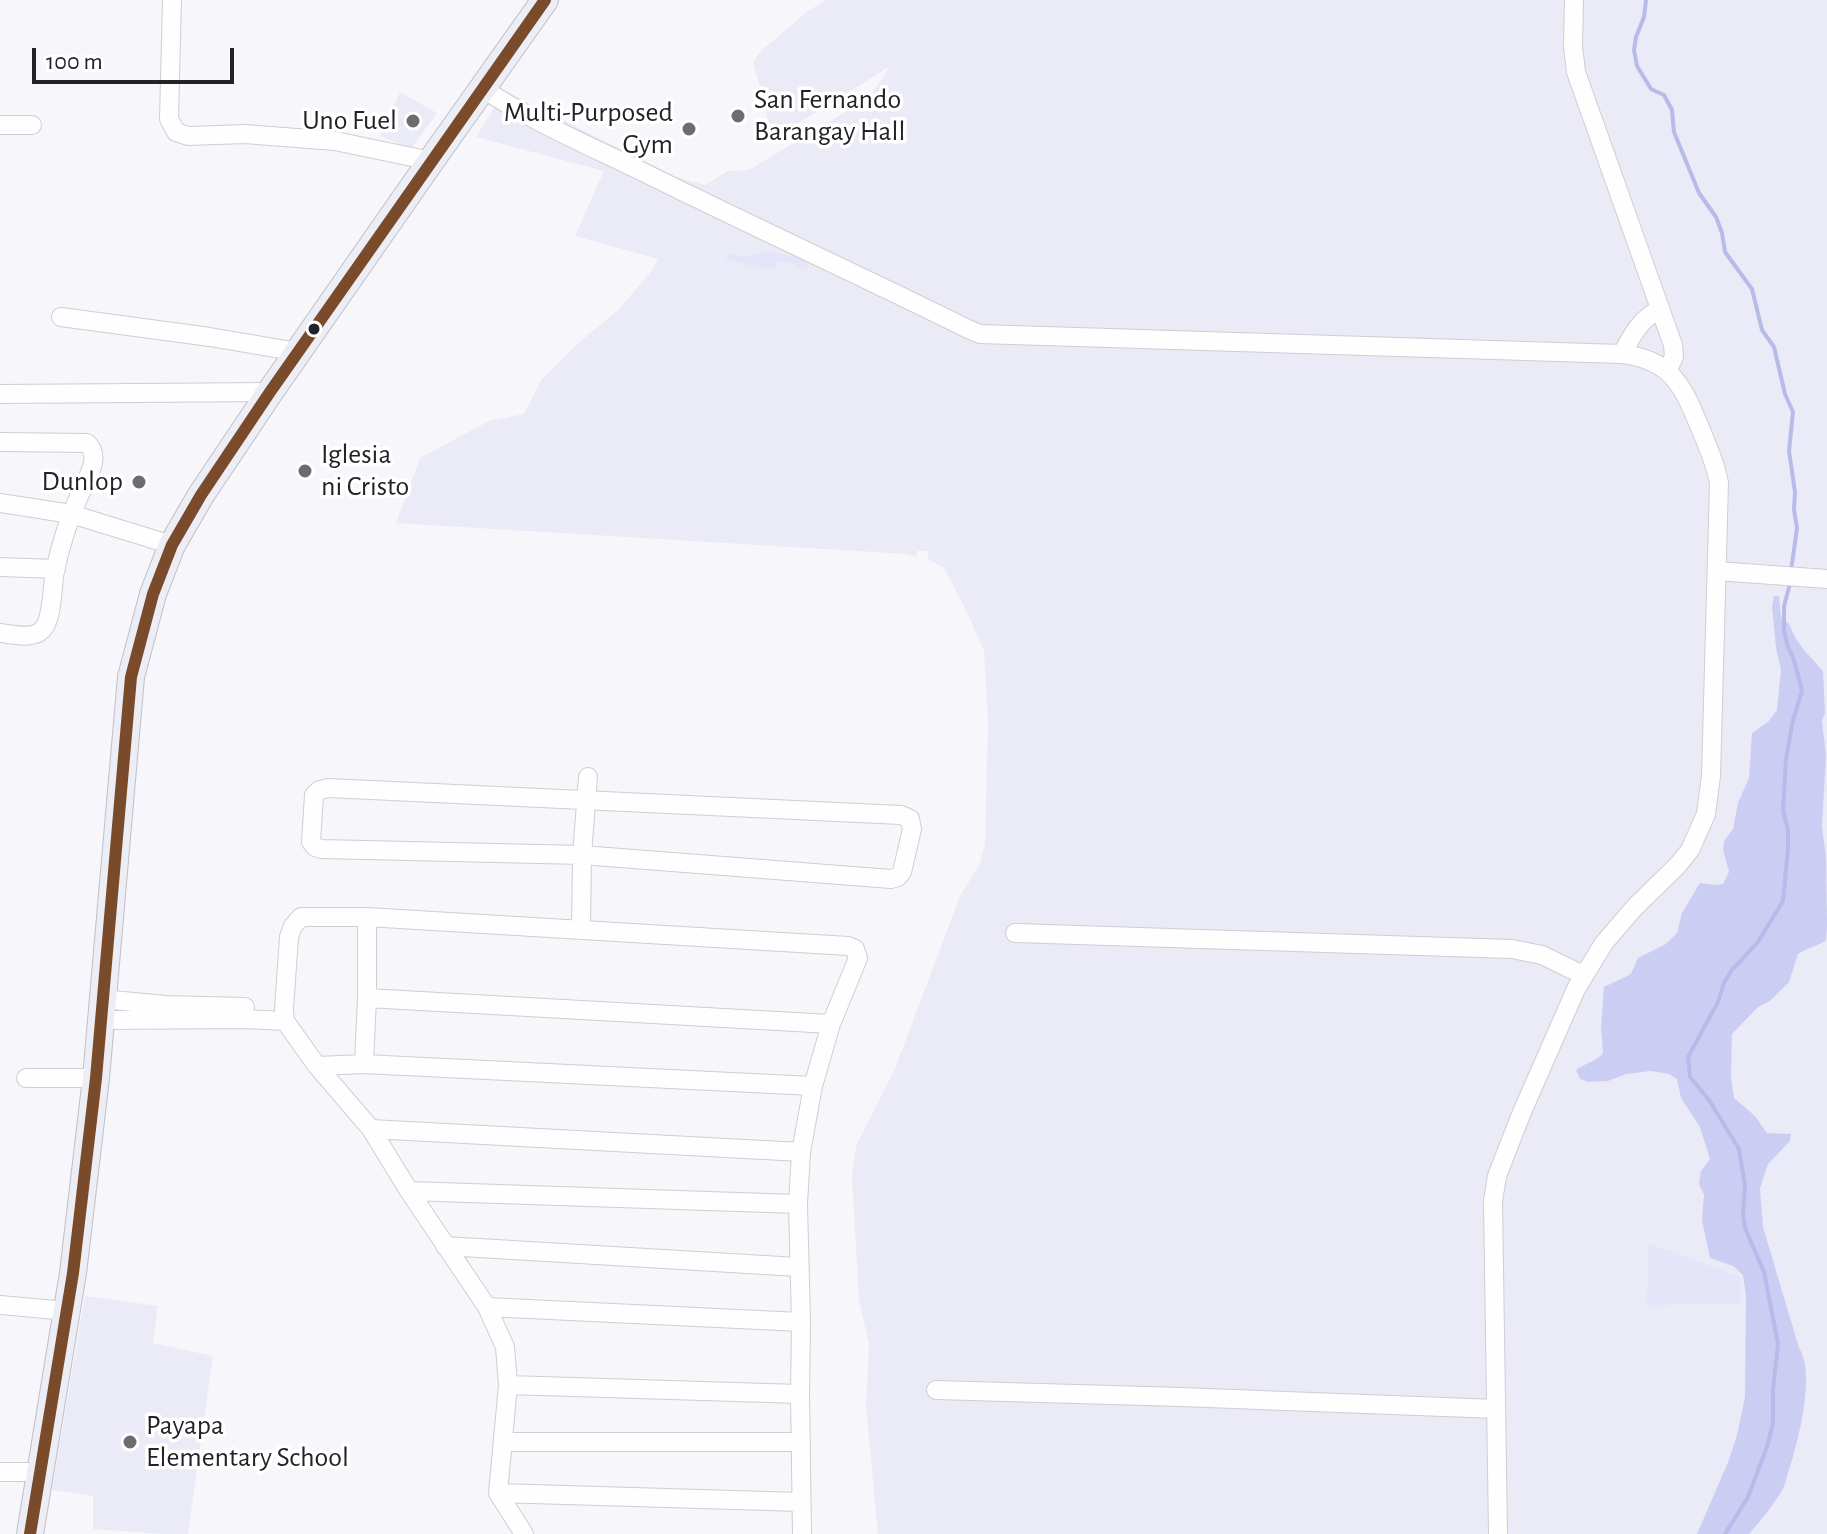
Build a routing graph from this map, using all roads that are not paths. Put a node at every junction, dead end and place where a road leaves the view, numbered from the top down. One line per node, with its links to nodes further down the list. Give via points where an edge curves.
1 (172, 0): 7 (street, via 169,119 176,132 335,141)
2 (545, 0): 4 (highway)
3 (1574, 0): 8 (street, via 1576,72)
4 (483, 89): 7 (highway); 11 (street, via 980,334)
5 (0, 125): 6 (street)
6 (32, 125)
7 (431, 161): 10 (highway)
8 (1660, 310): 11 (street, via 1638,328); 12 (street, via 1674,352)
9 (61, 317): 10 (street)
10 (298, 352): 13 (highway)
11 (1622, 354): 12 (street, via 1648,359)
12 (1667, 371): 21 (street, via 1687,397 1716,470)
13 (270, 392): 14 (street); 18 (highway)
14 (0, 394)
15 (0, 442): 17 (street, via 87,443 93,449 94,461)
16 (0, 503): 17 (street)
17 (71, 514): 18 (street); 20 (street)
18 (172, 545): 32 (highway, via 131,677)
19 (0, 567): 20 (street)
20 (56, 569): 23 (street, via 43,630 33,636)
21 (1717, 571): 22 (street); 30 (street, via 1711,776 1703,823 1678,865 1635,907)
22 (1826, 579)
23 (0, 633)
24 (588, 777): 25 (street)
25 (586, 800): 26 (street); 26 (street, via 328,788 314,795 311,842 322,849); 26 (street, via 901,815 910,819 912,829 902,872 891,879)
26 (582, 855): 28 (street)
27 (367, 917): 28 (street); 31 (street); 33 (street, via 301,917 293,926)
28 (581, 928): 34 (street, via 848,946 858,958)
29 (1015, 933): 30 (street, via 1512,949 1542,955)
30 (1583, 975): 53 (street, via 1494,1185)
31 (367, 998): 34 (street); 35 (street)
32 (101, 1009): 33 (street); 38 (highway)
33 (285, 1015): 36 (street)
34 (831, 1024): 39 (street)
35 (364, 1064): 36 (street); 39 (street)
36 (317, 1066): 40 (street)
37 (26, 1078): 38 (street)
38 (96, 1078): 48 (highway)
39 (813, 1086): 41 (street)
40 (371, 1129): 41 (street); 42 (street)
41 (801, 1152): 43 (street)
42 (409, 1191): 43 (street); 44 (street)
43 (798, 1204): 45 (street)
44 (445, 1246): 45 (street); 47 (street)
45 (798, 1267): 49 (street)
46 (0, 1305): 48 (street)
47 (487, 1307): 49 (street); 50 (street, via 505,1347)
48 (67, 1311): 57 (highway)
49 (801, 1322): 52 (street)
50 (508, 1385): 52 (street); 54 (street)
51 (936, 1390): 53 (street)
52 (800, 1394): 55 (street)
53 (1496, 1409): 63 (street)
54 (503, 1442): 55 (street); 58 (street)
55 (801, 1442): 59 (street)
56 (0, 1472): 57 (street)
57 (42, 1472): 60 (highway)
58 (498, 1493): 59 (street); 61 (street)
59 (801, 1502): 62 (street)
60 (30, 1534)
61 (524, 1534)
62 (802, 1534)
63 (1498, 1534)

